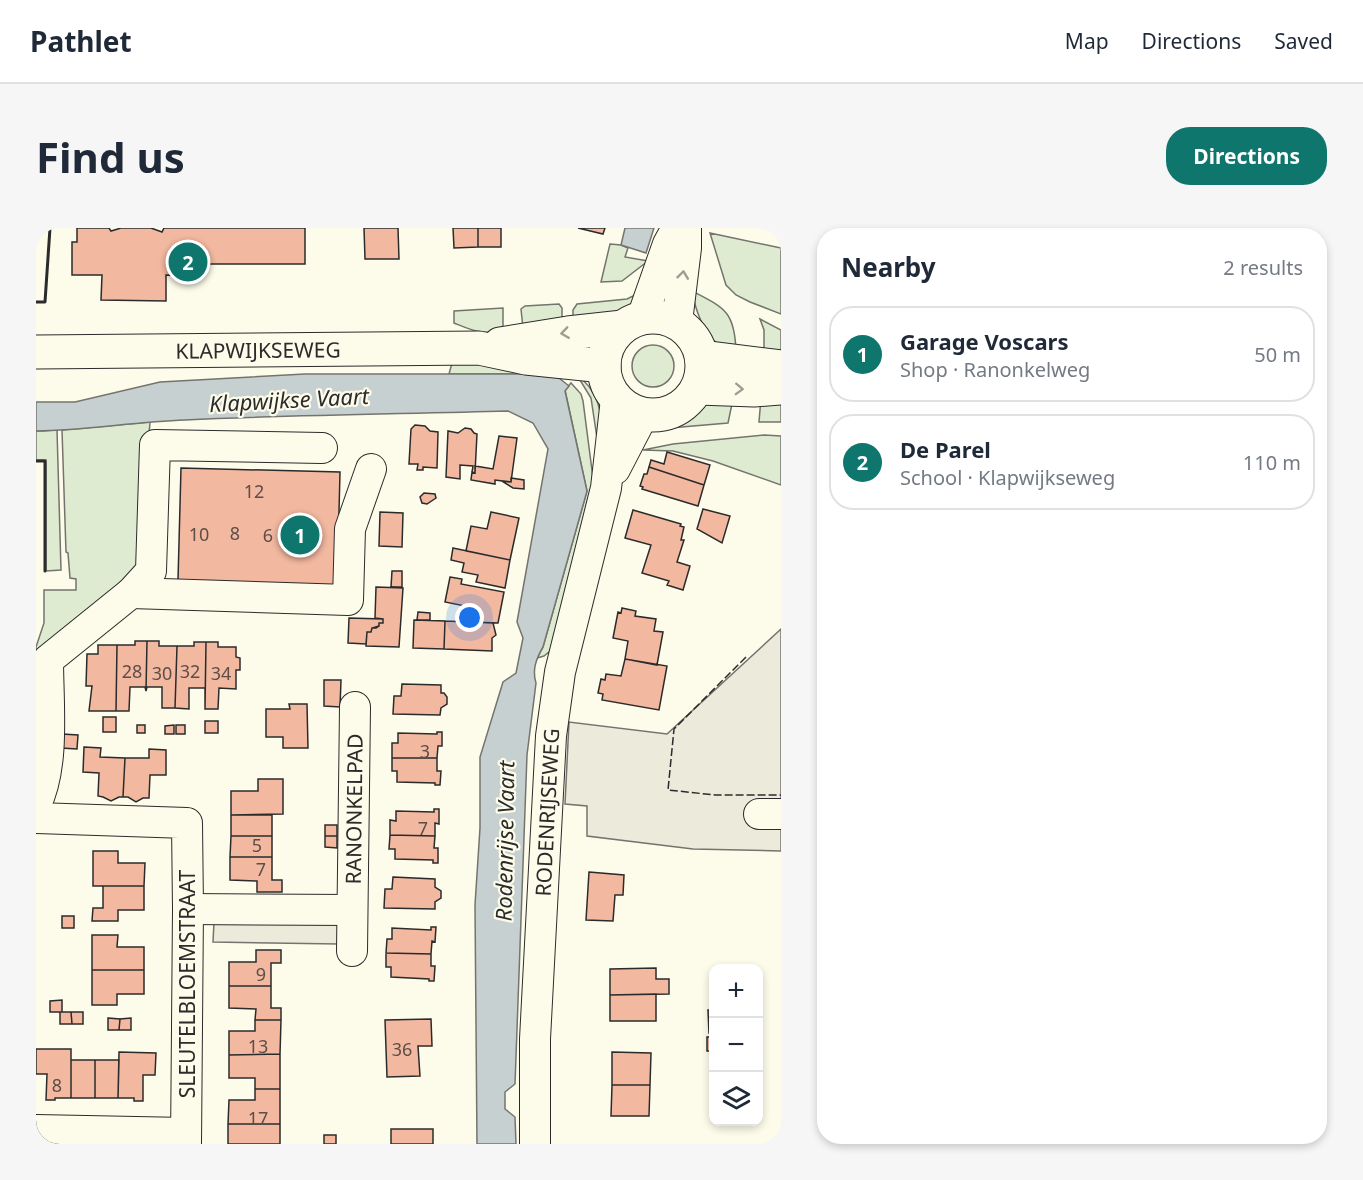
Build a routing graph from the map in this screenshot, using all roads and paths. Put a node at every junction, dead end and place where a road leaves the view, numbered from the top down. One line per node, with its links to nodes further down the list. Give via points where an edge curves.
1 (677, 228): 3 (street)
2 (686, 228): 4 (street, one-way to 2)
3 (633, 322): 4 (main road, via 664,318); 5 (main road, KLAPWIJKSEWEG, one-way to 5); 7 (main road, via 615,335)
4 (677, 322): 9 (main road, via 694,337)
5 (478, 348): 6 (main road, KLAPWIJKSEWEG); 7 (main road, KLAPWIJKSEWEG, via 526,358)
6 (36, 352)
7 (604, 366): 11 (main road, via 608,387)
8 (781, 367): 9 (main road)
9 (700, 372): 10 (main road, one-way to 10, via 754,390); 11 (main road, via 685,404 676,410 656,415)
10 (781, 388)
11 (630, 407): 23 (street, RODENRIJSEWEG, via 560,672 550,736 535,1040)
12 (322, 448): 14 (street, via 155,445 151,571)
13 (372, 469): 14 (street, via 350,529 348,600)
14 (131, 593): 16 (street, via 48,660 47,763)
15 (355, 706): 19 (street, RANONKELPAD)
16 (36, 804)
17 (36, 818): 18 (street, SLEUTELBLOEMSTRAAT, via 186,823)
18 (188, 909): 19 (street, RANONKELPAD); 22 (street, SLEUTELBLOEMSTRAAT)
19 (352, 910): 20 (street, RANONKELPAD)
20 (352, 951)
21 (36, 1131): 22 (street)
22 (186, 1139)
23 (535, 1144)

